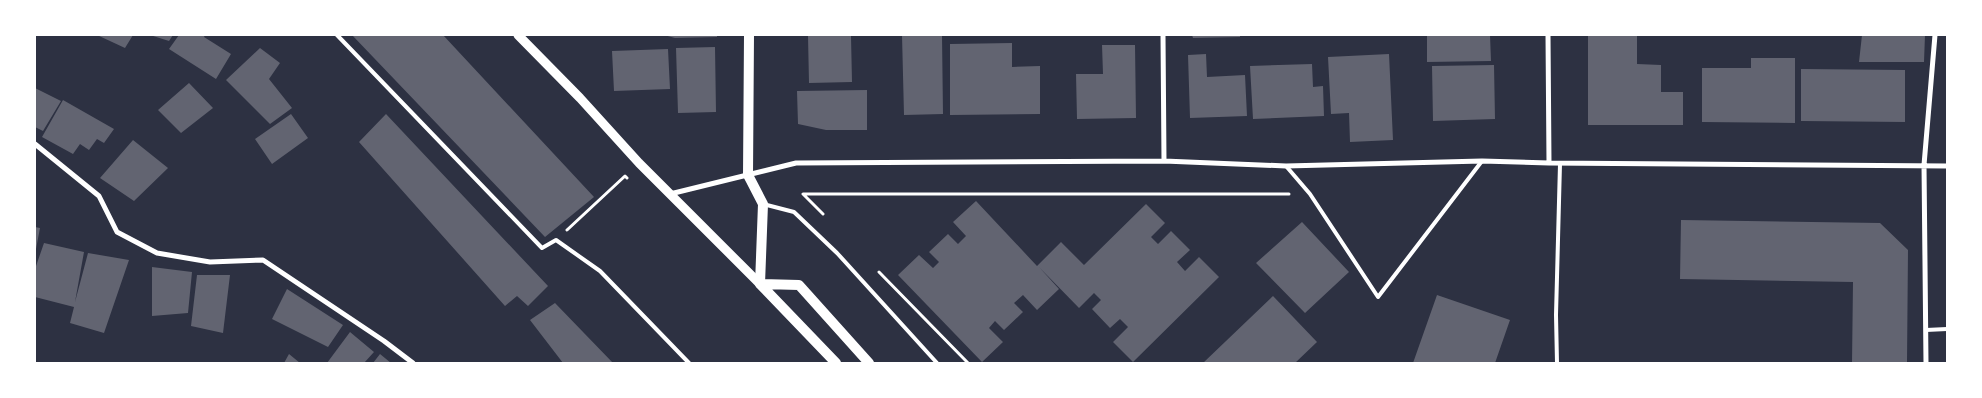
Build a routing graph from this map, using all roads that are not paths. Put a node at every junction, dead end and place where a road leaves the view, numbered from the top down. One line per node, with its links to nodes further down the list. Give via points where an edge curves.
1 (337, 35): 22 (lane, via 542,248 556,240 600,271)
2 (518, 35): 16 (street)
3 (749, 35): 15 (main road)
4 (1163, 35): 8 (street)
5 (1548, 35): 10 (street)
6 (1935, 35): 12 (street)
7 (35, 144): 21 (street, via 99,196 117,232 157,253 210,262 263,260)
8 (1164, 161): 13 (street); 15 (street, via 796,163)
9 (1482, 161): 10 (street); 13 (street); 13 (lane, via 1378,297 1310,194)
10 (1549, 164): 11 (street)
11 (1560, 164): 12 (street); 26 (lane)
12 (1924, 165): 14 (street); 20 (street)
13 (1286, 166)
14 (1947, 166)
15 (748, 175): 16 (street); 17 (main road)
16 (670, 194): 18 (street)
17 (763, 204): 18 (main road); 25 (lane, via 794,212 837,253)
18 (760, 284): 23 (main road); 24 (main road, via 799,285)
19 (1947, 329): 20 (lane)
20 (1926, 330): 27 (street)
21 (413, 363)
22 (689, 363)
23 (836, 363)
24 (870, 363)
25 (937, 363)
26 (1557, 363)
27 (1926, 363)

